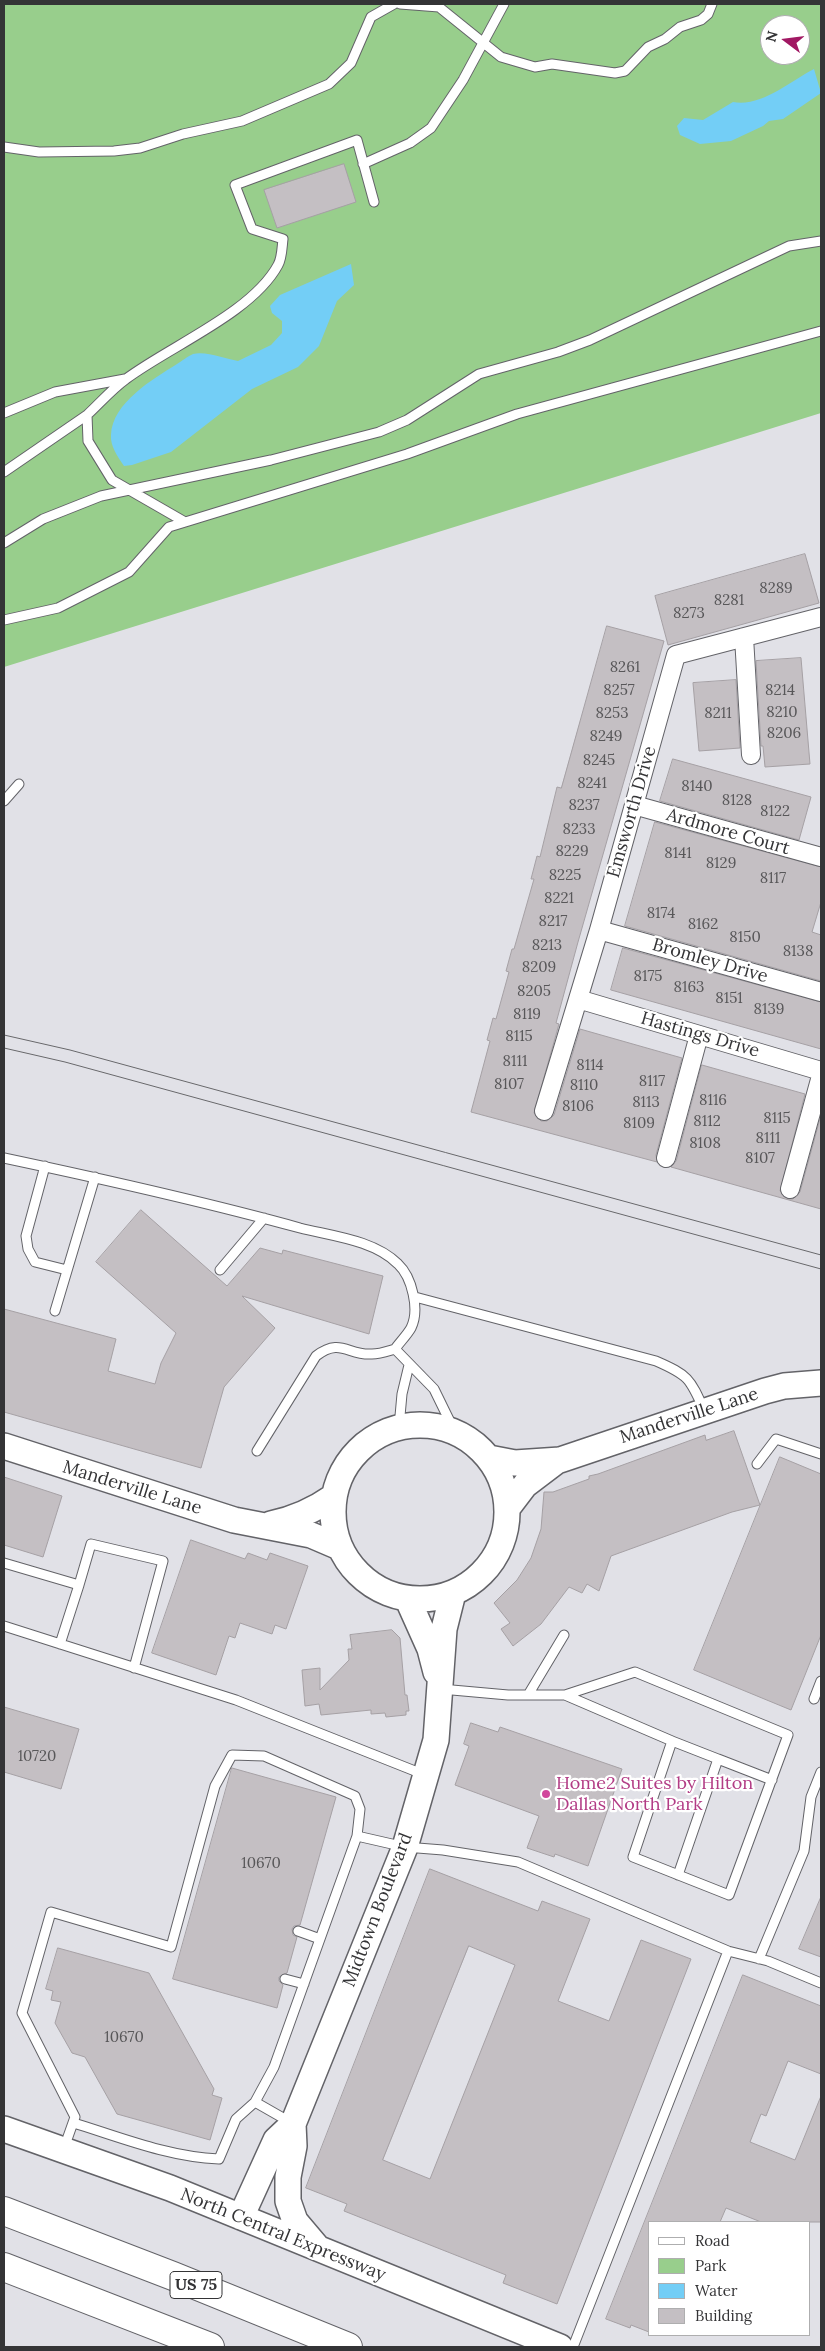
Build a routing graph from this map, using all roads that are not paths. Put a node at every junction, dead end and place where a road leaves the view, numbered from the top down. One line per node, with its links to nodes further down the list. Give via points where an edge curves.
1 (394, 4): 6 (lane, via 371,17 351,63 329,84 242,121 183,134 140,148 114,151 39,152)
2 (400, 4): 5 (lane, via 439,8)
3 (504, 4): 5 (lane)
4 (712, 4): 5 (lane, via 701,20 680,27 648,47 625,70 615,73 552,64 535,67 501,58)
5 (484, 43): 7 (lane, via 431,128 410,143)
6 (4, 147)
7 (364, 164): 8 (lane); 11 (lane, via 357,140 235,185 252,229 283,239 278,264 230,315 184,340)
8 (374, 202)
9 (821, 241): 15 (lane, via 788,246 574,346 479,374 407,420 379,432 271,460)
10 (821, 331): 16 (lane, via 517,414 407,454)
11 (125, 379): 12 (lane, via 55,392); 13 (lane)
12 (4, 413)
13 (87, 415): 14 (lane); 15 (lane, via 88,441 112,480)
14 (4, 472)
15 (129, 490): 16 (lane); 17 (lane, via 101,496 43,519)
16 (185, 522): 19 (lane, via 169,527 129,572 58,608)
17 (4, 543)
18 (821, 618): 20 (street, Emsworth Drive)
19 (4, 620)
20 (744, 637): 21 (street); 24 (street, Emsworth Drive, via 676,655)
21 (751, 754)
22 (19, 784): 23 (lane)
23 (4, 801)
24 (634, 805): 25 (street, Ardmore Court); 26 (street, Emsworth Drive)
25 (821, 857)
26 (599, 930): 27 (street, Bromley Drive); 28 (street, Emsworth Drive)
27 (821, 992)
28 (578, 1000): 29 (street, Hastings Drive); 32 (street, Emsworth Drive)
29 (700, 1035): 30 (street, Hastings Drive); 34 (street)
30 (821, 1071)
31 (821, 1076): 37 (street)
32 (544, 1111)
33 (4, 1158): 35 (lane)
34 (666, 1158)
35 (45, 1166): 36 (lane); 39 (lane, via 26,1236 28,1250 34,1262)
36 (95, 1177): 38 (lane); 39 (lane)
37 (790, 1190)
38 (264, 1218): 40 (lane); 41 (lane, via 380,1249 400,1265)
39 (67, 1270): 42 (lane)
40 (220, 1270)
41 (415, 1297): 43 (lane, via 412,1326); 46 (lane, via 656,1361 680,1371 692,1382)
42 (55, 1311)
43 (395, 1349): 44 (lane); 50 (lane, via 371,1355 337,1346 325,1349 316,1356)
44 (409, 1365): 47 (lane); 48 (lane, via 434,1389)
45 (821, 1383): 46 (street, Manderville Lane, via 784,1386)
46 (704, 1410): 53 (street, Manderville Lane)
47 (399, 1428): 48 (street, via 412,1424 439,1426); 55 (street, via 386,1431 363,1445 345,1466)
48 (455, 1432): 52 (street)
49 (4, 1446): 57 (street, Manderville Lane)
50 (257, 1451)
51 (821, 1454): 54 (lane, via 776,1439)
52 (489, 1458): 53 (street, Manderville Lane, via 515,1463); 56 (street, via 506,1488)
53 (560, 1460): 56 (street, Manderville Lane, via 525,1485)
54 (757, 1464)
55 (333, 1497): 57 (street, Manderville Lane, via 313,1511); 58 (street, via 333,1520)
56 (509, 1506): 61 (street, via 496,1554 480,1575)
57 (261, 1526): 58 (street, Manderville Lane, via 311,1535)
58 (339, 1547): 62 (street, via 348,1564 365,1582 386,1594)
59 (4, 1563): 60 (lane)
60 (78, 1585): 65 (lane); 66 (lane, via 92,1544 164,1561)
61 (453, 1593): 62 (street); 68 (street, Midtown Boulevard, via 444,1630)
62 (408, 1600): 68 (street, Midtown Boulevard, via 430,1650)
63 (4, 1626): 65 (lane)
64 (564, 1635): 69 (lane)
65 (60, 1644): 66 (lane)
66 (134, 1668): 75 (lane, via 236,1700)
67 (821, 1681): 71 (lane)
68 (440, 1689): 69 (lane); 75 (street, Midtown Boulevard, via 436,1740)
69 (528, 1695): 70 (lane)
70 (565, 1695): 72 (lane); 76 (lane, via 635,1672 779,1731 788,1735)
71 (814, 1699)
72 (672, 1741): 73 (lane); 79 (lane, via 633,1857)
73 (718, 1759): 76 (lane); 79 (lane)
74 (821, 1772): 83 (lane, via 811,1798 804,1851)
75 (426, 1775): 78 (street, Midtown Boulevard)
76 (772, 1780): 79 (lane, via 729,1895)
77 (357, 1836): 78 (lane); 81 (lane); 88 (lane, via 360,1809 356,1796 264,1756 232,1755 215,1786 171,1947 51,1912 22,2013 75,2117)
78 (405, 1847): 82 (lane, via 518,1862); 89 (street, Midtown Boulevard)
79 (678, 1875)
80 (298, 1931): 81 (lane)
81 (320, 1939): 86 (lane)
82 (728, 1951): 83 (lane); 101 (lane)
83 (759, 1959): 85 (lane)
84 (285, 1979): 86 (lane)
85 (821, 1983)
86 (304, 1984): 87 (lane, via 274,2067)
87 (255, 2102): 88 (lane, via 236,2119 220,2159 194,2158 158,2150); 89 (lane)
88 (74, 2123): 91 (lane)
89 (293, 2124): 94 (street, Midtown Boulevard, via 276,2140); 96 (street, Midtown Boulevard, via 288,2201 295,2221)
90 (4, 2129): 91 (street, North Central Expressway)
91 (64, 2149): 94 (street, North Central Expressway)
92 (4, 2204): 95 (highway)
93 (4, 2211): 95 (highway, US 75)
94 (241, 2217): 96 (street, North Central Expressway)
95 (44, 2225): 99 (highway, US 75)
96 (318, 2249): 100 (street, North Central Expressway)
97 (4, 2267): 98 (highway)
98 (210, 2347)
99 (348, 2347)
100 (560, 2347)
101 (573, 2347)

